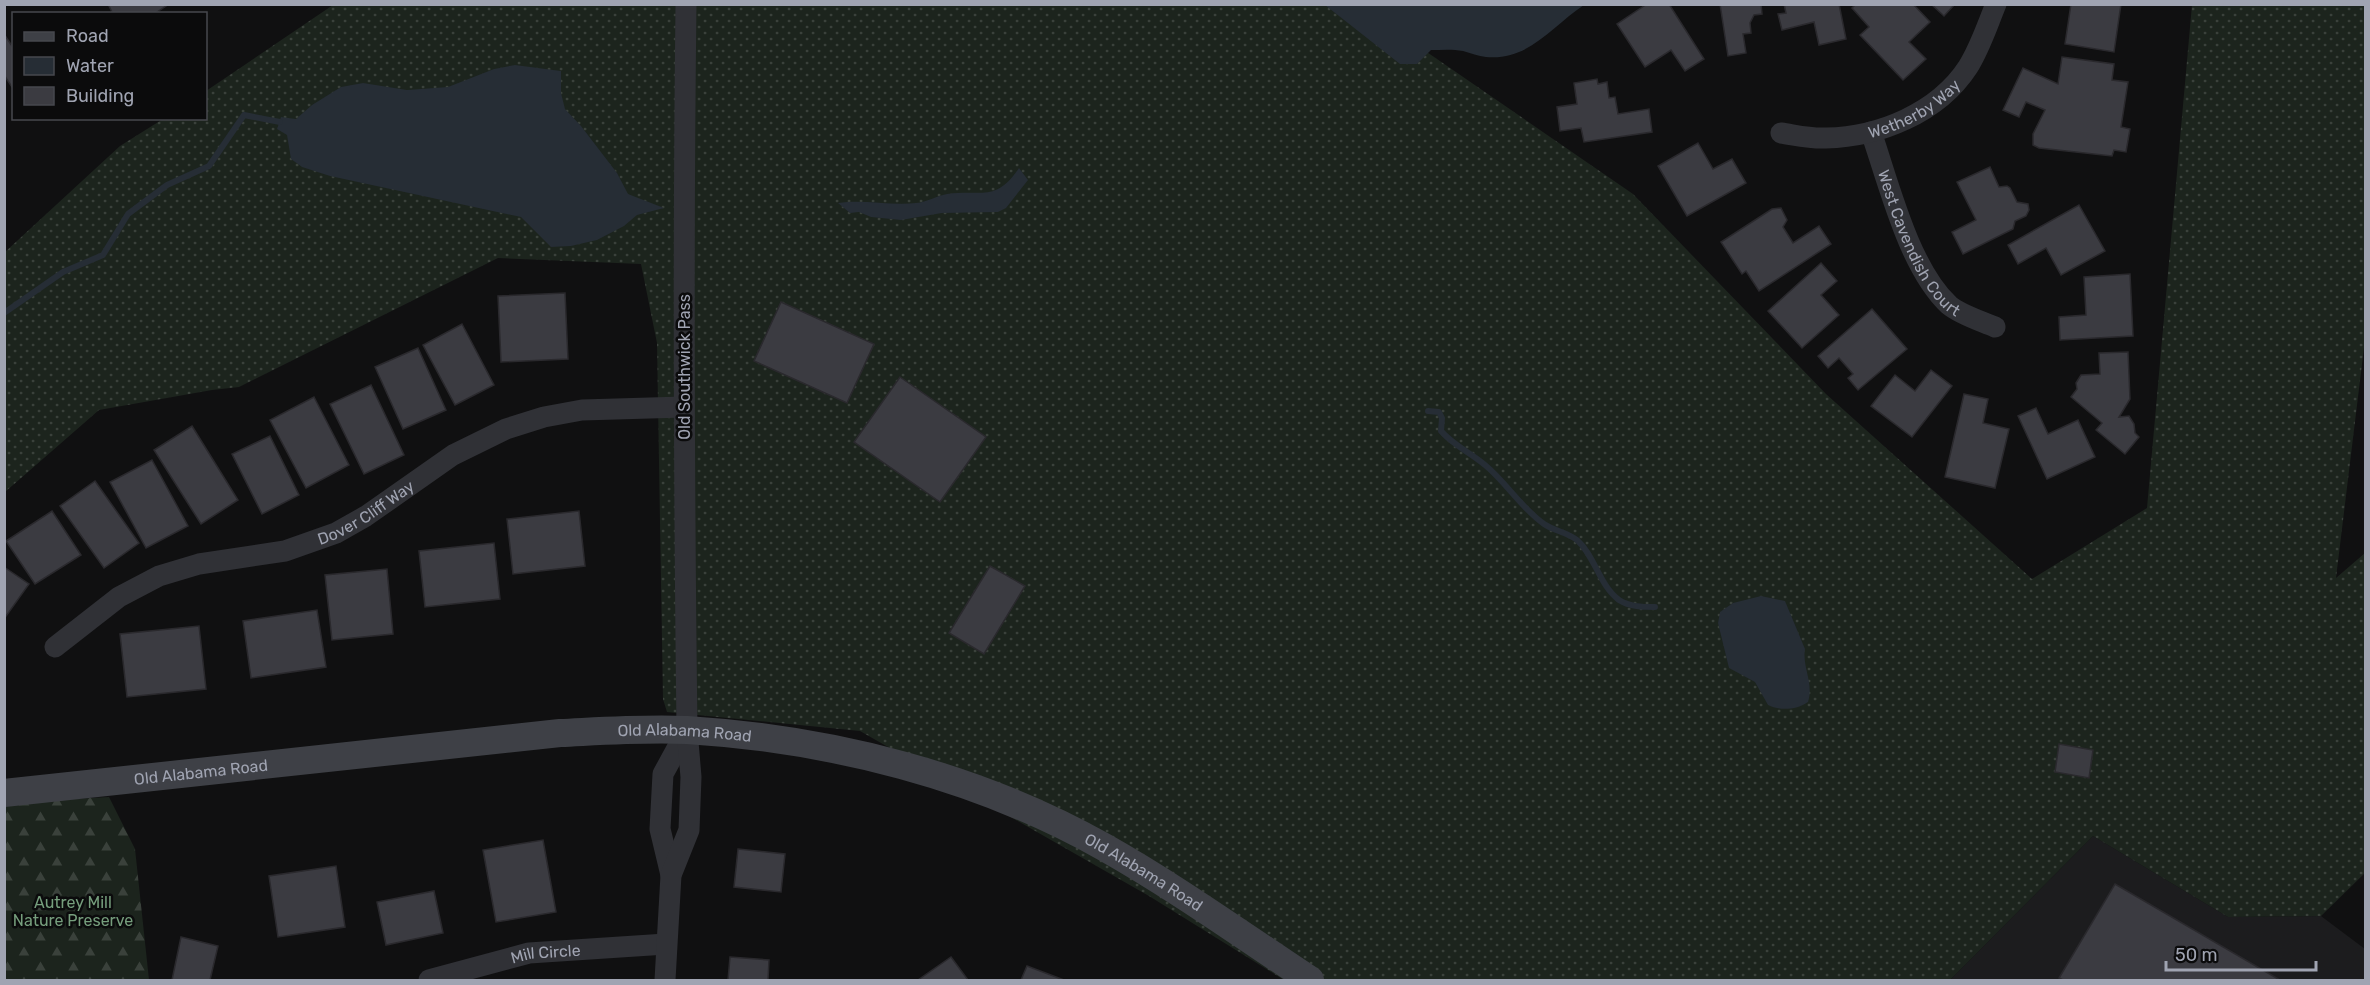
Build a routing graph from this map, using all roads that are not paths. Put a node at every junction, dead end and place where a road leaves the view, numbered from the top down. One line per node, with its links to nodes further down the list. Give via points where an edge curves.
1 (686, 4): 6 (street, Old Southwick Pass)
2 (1996, 4): 3 (street, Wetherby Way, via 1982,40 1955,84 1917,114)
3 (1871, 132): 4 (street, Wetherby Way, via 1825,138); 5 (street, West Cavendish Court, via 1911,248 1925,275 1950,306)
4 (1781, 133)
5 (1995, 327)
6 (684, 407): 7 (street, Dover Cliff Way, via 582,410 506,429 453,455 336,533 285,551 199,564 159,576 120,597); 8 (street, Old Southwick Pass)
7 (55, 647)
8 (687, 730): 9 (main road, Old Alabama Road, via 560,733); 10 (street, Old Southwick Pass, via 691,777 689,830); 10 (street, via 663,774 660,829); 14 (main road, Old Alabama Road, via 779,739 871,757 984,792 1102,846)
9 (4, 793)
10 (672, 875): 11 (street)
11 (666, 944): 12 (street, Mill Circle, via 529,953); 13 (street)
12 (429, 981)
13 (665, 981)
14 (1310, 981)

